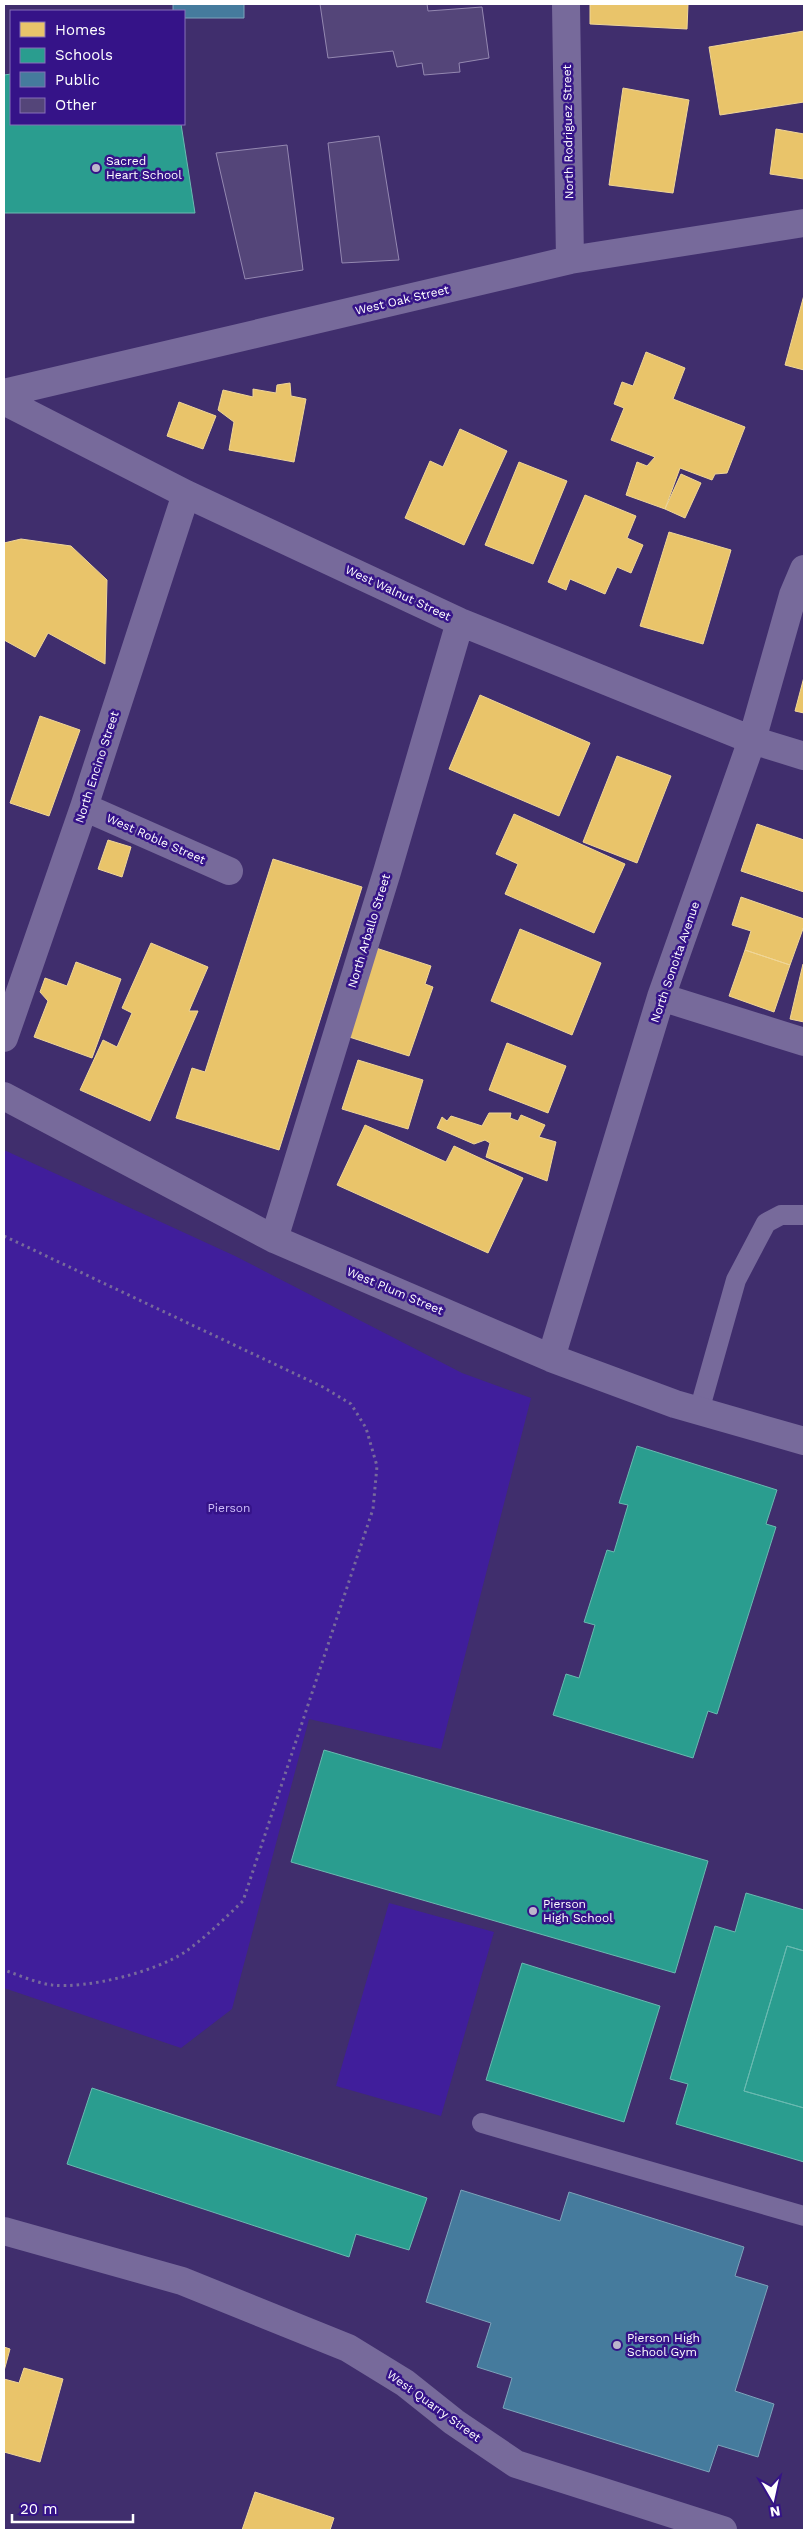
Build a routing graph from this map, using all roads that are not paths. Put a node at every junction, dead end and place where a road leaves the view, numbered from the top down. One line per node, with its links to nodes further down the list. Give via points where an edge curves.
1 (566, 4): 3 (street, North Rodriguez Street)
2 (804, 223): 3 (street, West Oak Street)
3 (570, 260): 4 (street, West Oak Street)
4 (4, 393)
5 (4, 401): 6 (street, West Walnut Street)
6 (186, 494): 8 (street, West Walnut Street); 11 (street, North Encino Street)
7 (804, 569): 9 (street, North Sonoita Avenue, via 793,595)
8 (460, 622): 9 (street, West Walnut Street); 18 (street, North Arballo Street)
9 (752, 740): 10 (street, West Walnut Street); 13 (street, North Sonoita Avenue)
10 (804, 756)
11 (84, 807): 12 (street, West Roble Street); 14 (street, North Encino Street)
12 (228, 871)
13 (661, 997): 15 (street); 19 (street, North Sonoita Avenue)
14 (4, 1038)
15 (804, 1042)
16 (4, 1096): 18 (street, West Plum Street)
17 (804, 1215): 20 (lane, via 781,1215 766,1223 736,1280)
18 (274, 1239): 19 (street, West Plum Street)
19 (551, 1358): 20 (street, West Plum Street)
20 (699, 1411): 21 (street, West Plum Street)
21 (804, 1441)
22 (482, 2124): 23 (lane)
23 (804, 2216)
24 (4, 2231): 25 (street, West Quarry Street, via 182,2281 348,2348 405,2383 454,2422 516,2464)
25 (723, 2530)

